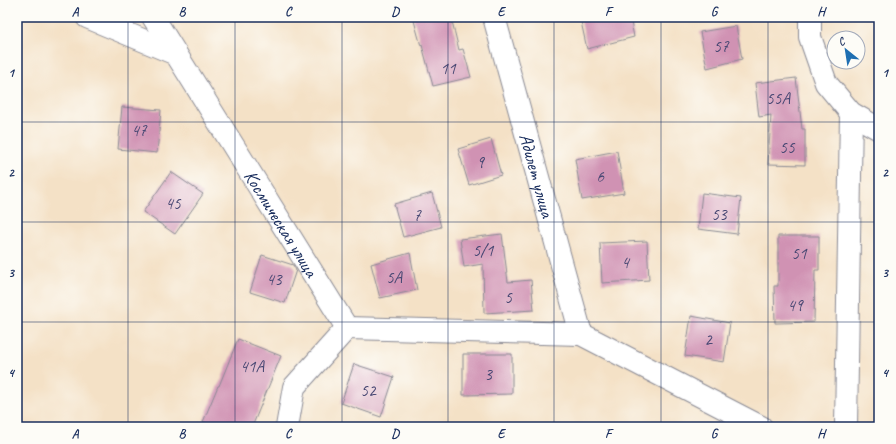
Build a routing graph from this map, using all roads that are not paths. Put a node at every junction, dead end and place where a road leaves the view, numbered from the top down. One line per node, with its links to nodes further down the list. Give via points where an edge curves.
1 (87, 17): 5 (street)
2 (153, 17): 5 (street, Космическая улица)
3 (494, 17): 9 (street, Адилет улица)
4 (810, 17): 6 (street, via 810,37 826,83)
5 (176, 54): 8 (street, Космическая улица)
6 (851, 114): 7 (street); 12 (street)
7 (879, 129)
8 (347, 328): 9 (street); 10 (street, via 294,387)
9 (582, 334): 11 (street)
10 (288, 427)
11 (760, 427)
12 (846, 427)

